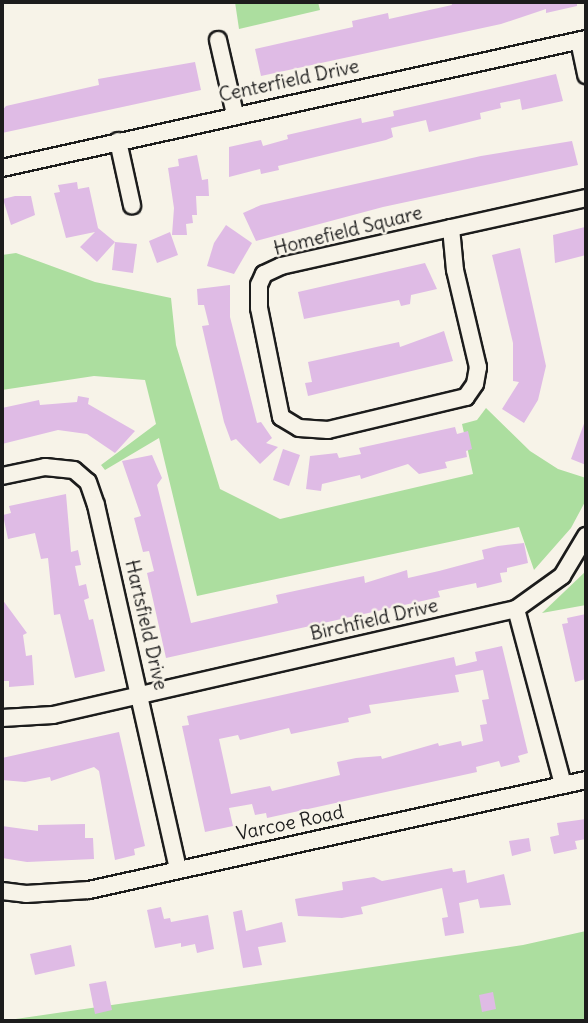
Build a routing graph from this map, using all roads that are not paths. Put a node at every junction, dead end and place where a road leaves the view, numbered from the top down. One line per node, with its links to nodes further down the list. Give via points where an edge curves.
1 (218, 40): 4 (street)
2 (582, 40): 3 (street); 4 (street, Centerfield Drive)
3 (586, 75)
4 (235, 114): 5 (street, Centerfield Drive)
5 (118, 141): 6 (street, Centerfield Drive); 8 (street)
6 (2, 168)
7 (586, 198): 9 (street, Homefield Square)
8 (132, 205)
9 (451, 228): 9 (street, Homefield Square, via 264,274 259,308 275,405 281,417 299,428 328,429 466,397 475,384 478,367 455,270)
10 (2, 476): 13 (street, Hartsfield Drive, via 45,467 74,471 88,482)
11 (586, 536): 12 (street, Birchfield Drive, via 562,576)
12 (516, 609): 13 (street, Birchfield Drive); 16 (street)
13 (140, 695): 14 (street, Birchfield Drive, via 53,715); 17 (street, Hartsfield Drive)
14 (2, 718)
15 (586, 780): 16 (street, Varcoe Road)
16 (563, 785): 17 (street, Varcoe Road)
17 (178, 869): 18 (street, Varcoe Road, via 89,890)
18 (2, 891)

